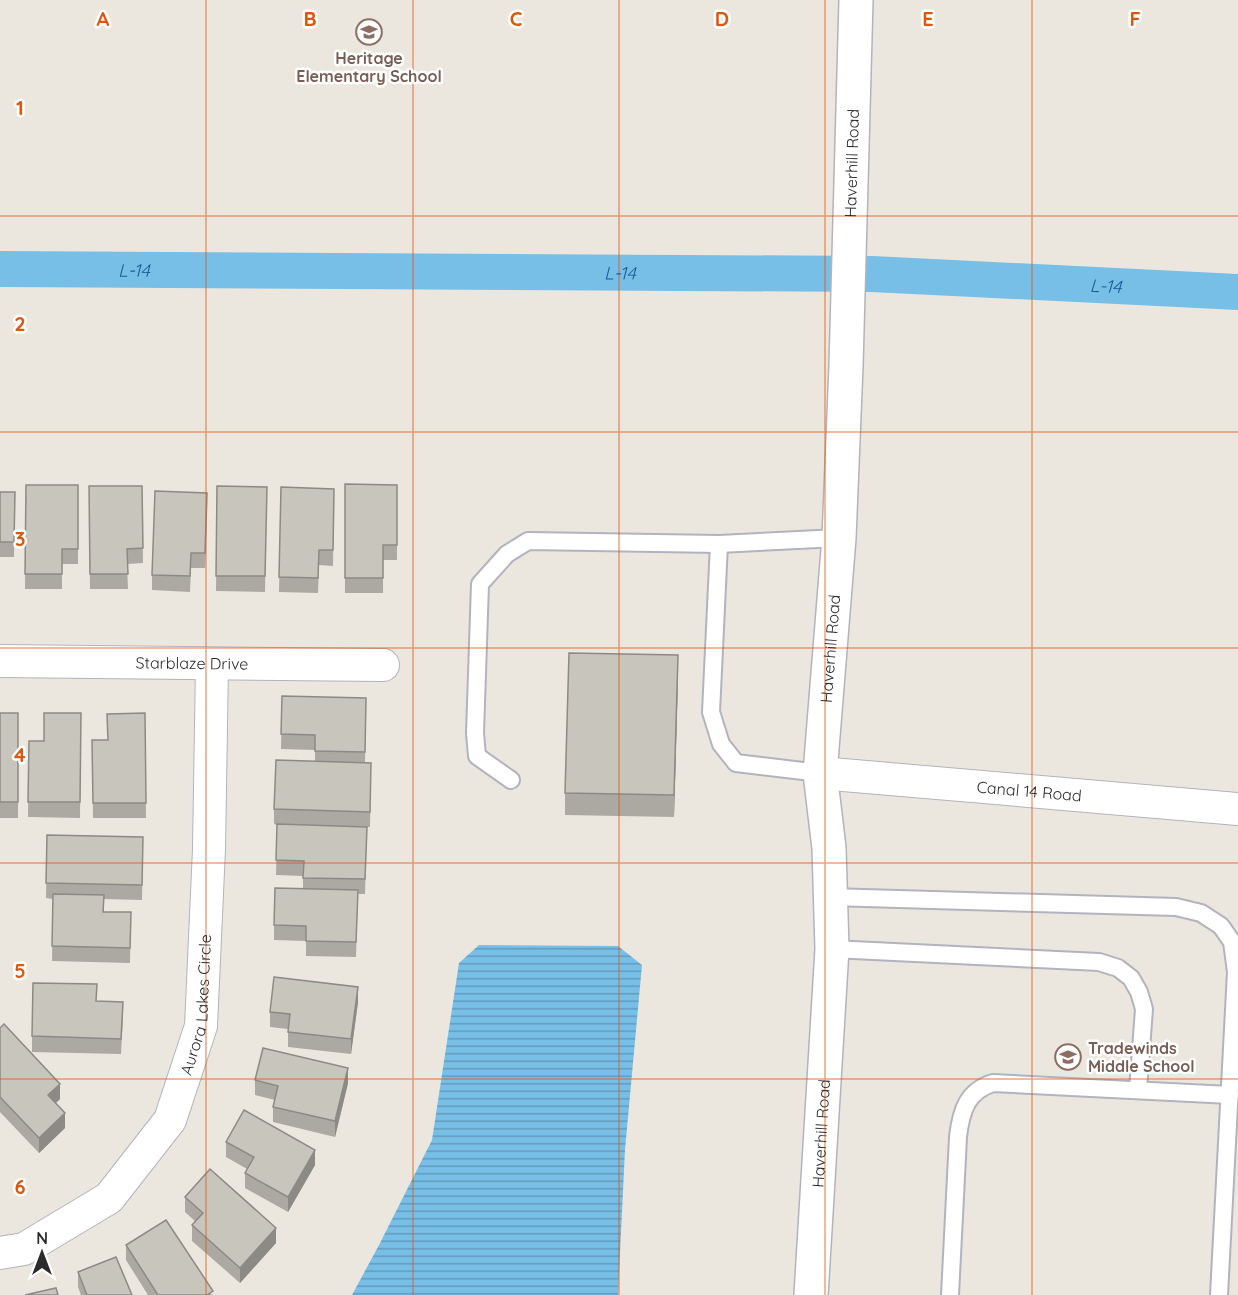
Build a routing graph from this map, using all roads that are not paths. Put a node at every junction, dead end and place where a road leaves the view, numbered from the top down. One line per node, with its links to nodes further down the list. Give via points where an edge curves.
1 (856, 0): 2 (street, Haverhill Road)
2 (839, 538): 3 (lane); 7 (street, Haverhill Road)
3 (719, 544): 7 (lane, via 711,712 721,744 736,763); 8 (lane, via 528,541 507,554 480,584 474,733 477,756)
4 (0, 662): 5 (street, Starblaze Drive)
5 (212, 664): 6 (street, Starblaze Drive); 14 (street, Aurora Lakes Circle, via 201,1026 170,1120 109,1198 24,1249)
6 (383, 665)
7 (820, 773): 9 (street, Canal 14 Road); 10 (street, Haverhill Road)
8 (511, 780)
9 (1238, 809)
10 (830, 897): 11 (street, Haverhill Road); 13 (lane, via 1176,907 1201,914 1221,926 1232,942 1236,972)
11 (832, 949): 12 (lane, via 1100,962 1118,968 1131,978 1144,1009); 15 (street, Haverhill Road)
12 (1138, 1090): 13 (lane); 16 (lane, via 993,1083 982,1086 971,1096 964,1107 958,1137)
13 (1230, 1095): 17 (lane)
14 (0, 1253)
15 (811, 1295)
16 (950, 1295)
17 (1219, 1295)

